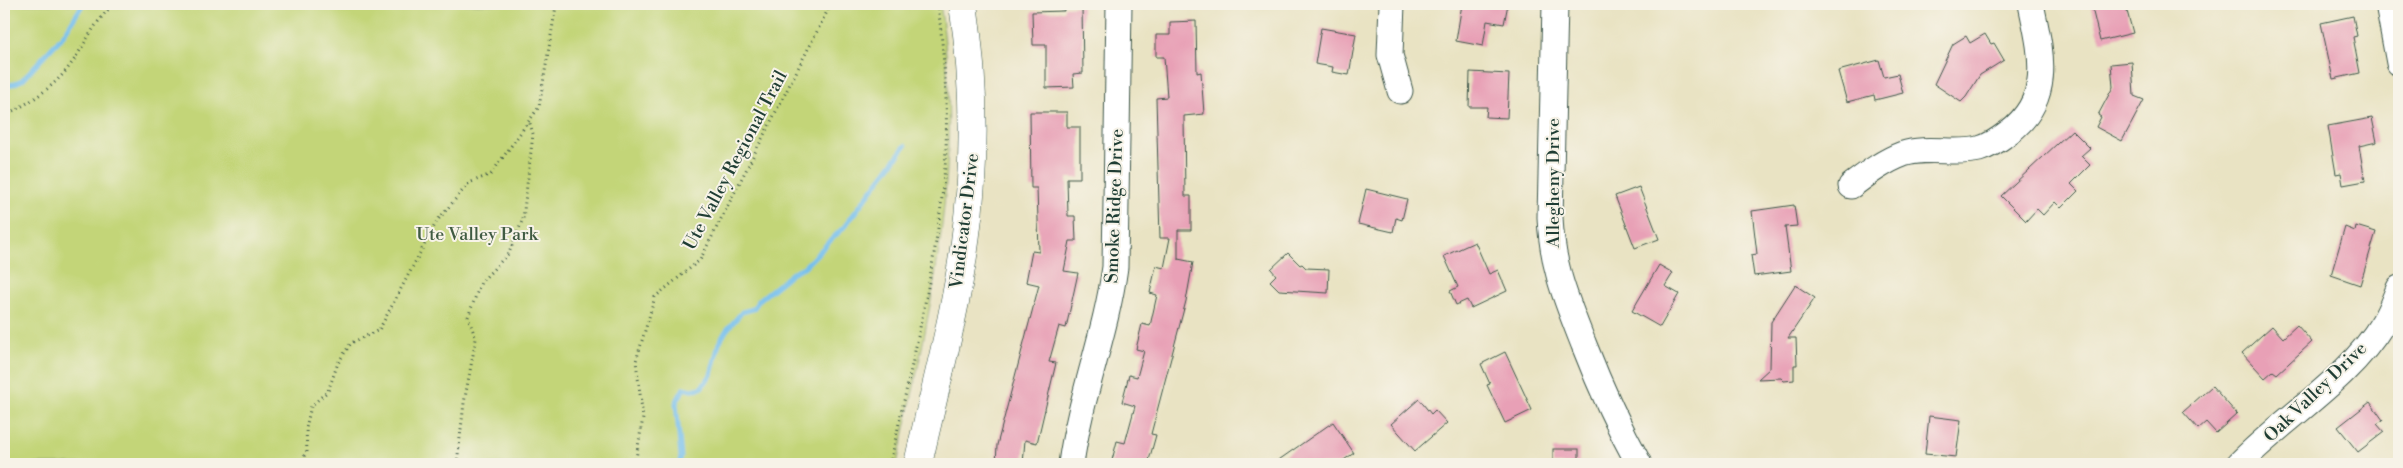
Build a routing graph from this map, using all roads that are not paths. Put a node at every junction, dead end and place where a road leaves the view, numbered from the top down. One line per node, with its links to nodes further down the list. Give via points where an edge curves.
1 (963, 4): 11 (main road, Vindicator Drive, via 973,89 973,141 965,242)
2 (1118, 4): 12 (street, Smoke Ridge Drive, via 1115,267)
3 (1392, 4): 8 (street, via 1390,55)
4 (1555, 4): 13 (street, Allegheny Drive, via 1551,249 1560,284 1602,389)
5 (2031, 4): 9 (street, via 2042,69 2039,91 2015,128 1979,149 1904,154)
6 (2388, 4): 7 (street)
7 (2399, 63)
8 (1400, 91)
9 (1851, 186)
10 (2399, 288): 14 (street, Oak Valley Drive, via 2383,323 2362,351)
11 (918, 464)
12 (1071, 464)
13 (1639, 464)
14 (2239, 464)

